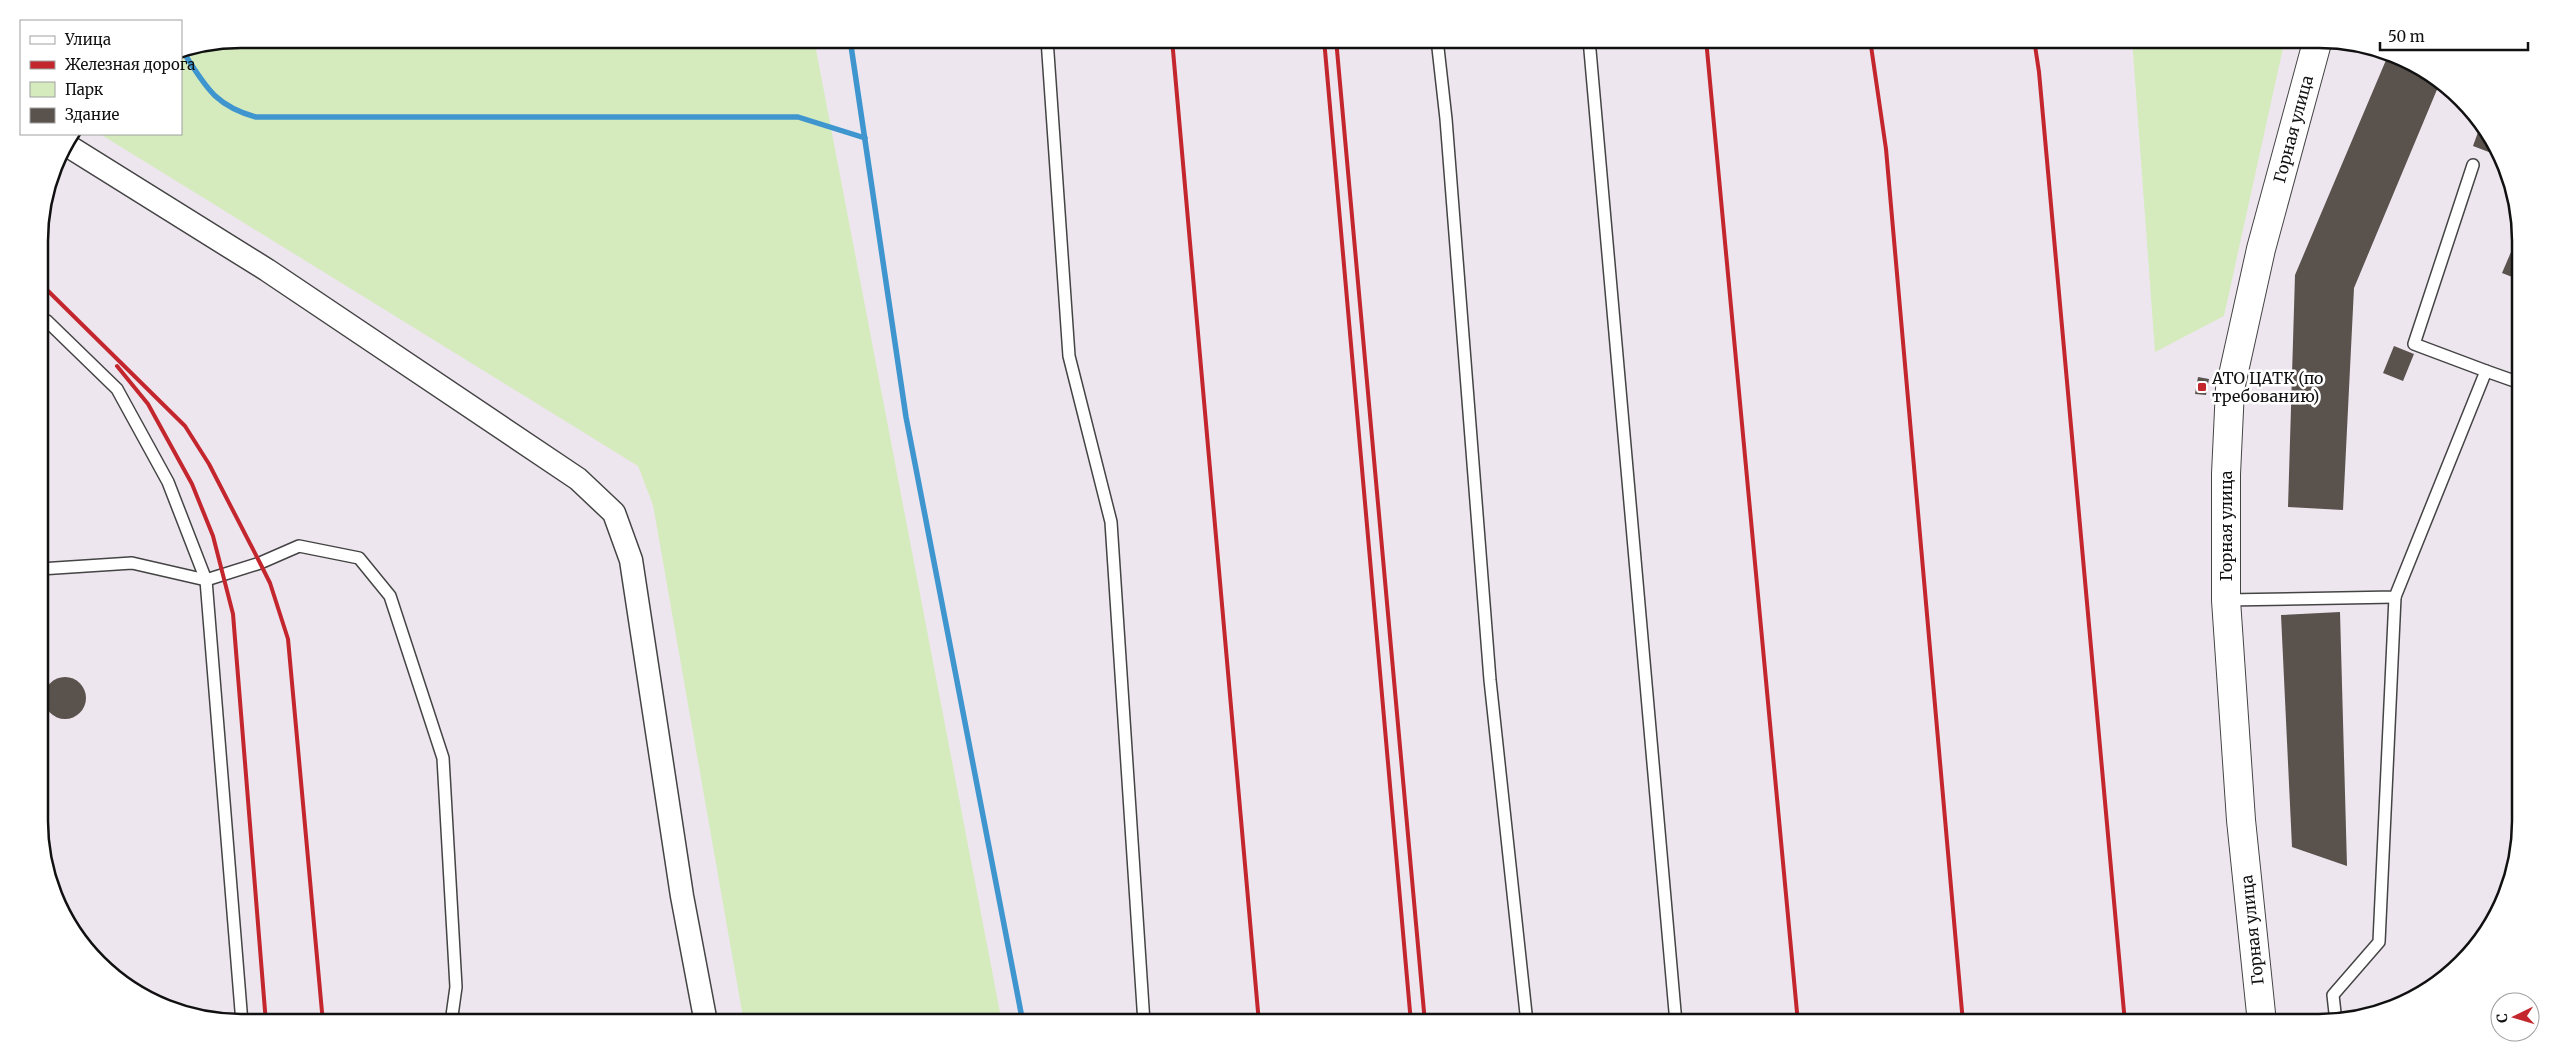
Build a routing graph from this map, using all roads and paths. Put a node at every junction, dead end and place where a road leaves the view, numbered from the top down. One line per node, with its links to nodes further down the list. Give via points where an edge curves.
1 (1048, 48): 17 (lane, via 1068,356 1112,522)
2 (1438, 48): 18 (lane, via 1490,680)
3 (1590, 48): 19 (lane)
4 (2316, 48): 13 (street, Горная улица, via 2261,249 2230,389)
5 (71, 148): 16 (street, via 275,276 578,479 614,512 631,560 682,896)
6 (2473, 165): 8 (lane, via 2414,344)
7 (48, 322): 11 (lane, via 117,388 168,482)
8 (2486, 371): 9 (lane); 12 (lane)
9 (2512, 380)
10 (48, 568): 11 (lane, via 132,562)
11 (206, 580): 14 (lane); 15 (lane, via 260,563 299,546 359,558 390,596 443,758 456,986)
12 (2395, 597): 13 (lane); 21 (lane, via 2379,942 2332,995)
13 (2226, 600): 20 (street, Горная улица, via 2240,820)
14 (241, 1014)
15 (452, 1014)
16 (704, 1014)
17 (1143, 1014)
18 (1526, 1014)
19 (1675, 1014)
20 (2261, 1014)
21 (2335, 1014)

